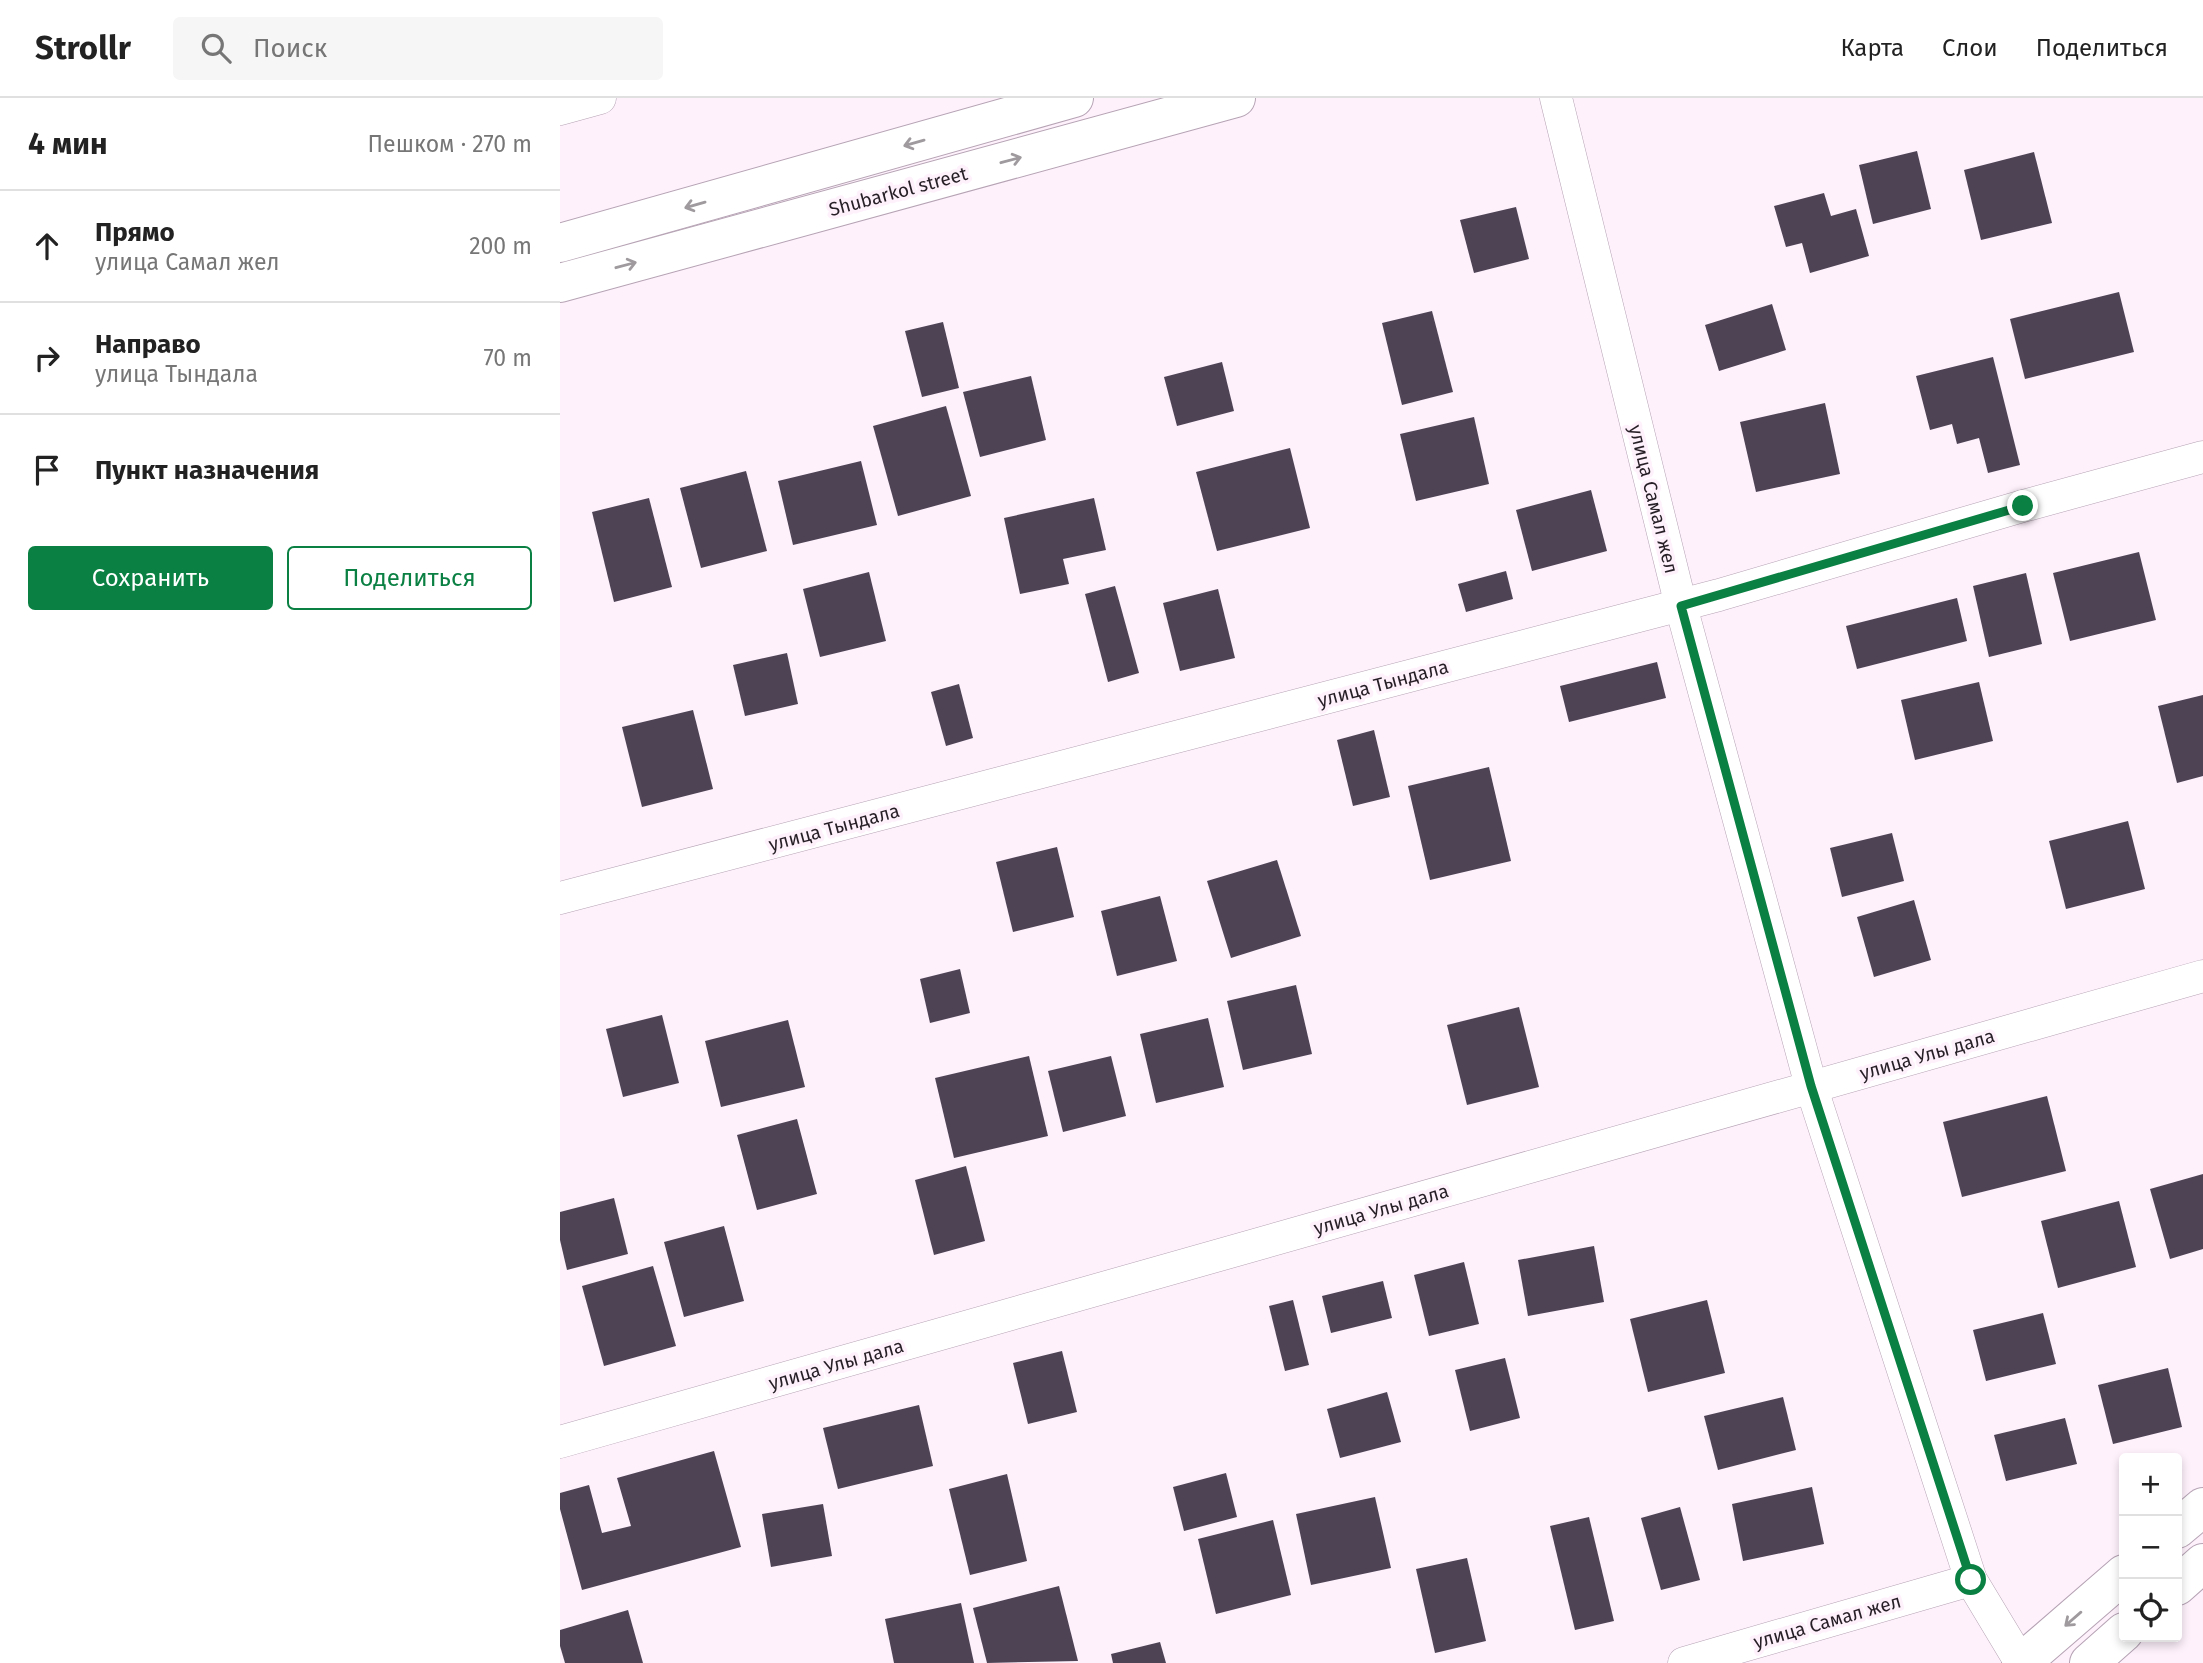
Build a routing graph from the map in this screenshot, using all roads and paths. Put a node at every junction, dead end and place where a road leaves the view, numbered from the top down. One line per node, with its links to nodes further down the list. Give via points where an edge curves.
1 (600, 98): 5 (street)
2 (1074, 98): 6 (street, one-way to 6)
3 (1236, 98): 7 (street, Shubarkol street, one-way to 3)
4 (1556, 98): 9 (street, улица Самал жел)
5 (560, 110)
6 (560, 243)
7 (560, 283)
8 (2203, 457): 9 (street, улица Тындала)
9 (1681, 606): 10 (street, улица Тындала); 12 (street, улица Самал жел)
10 (560, 898)
11 (2203, 975): 12 (street, улица Улы дала)
12 (1811, 1086): 13 (street, улица Улы дала); 18 (street, улица Самал жел)
13 (560, 1442)
14 (2203, 1507): 15 (street)
15 (2182, 1525)
16 (2203, 1563): 19 (street)
17 (2119, 1578): 22 (street, one-way to 22)
18 (1971, 1580): 21 (street, улица Самал жел); 22 (street, улица Самал жел)
19 (2182, 1582)
20 (2119, 1636): 23 (street)
21 (1684, 1663)
22 (2021, 1663)
23 (2089, 1663)

